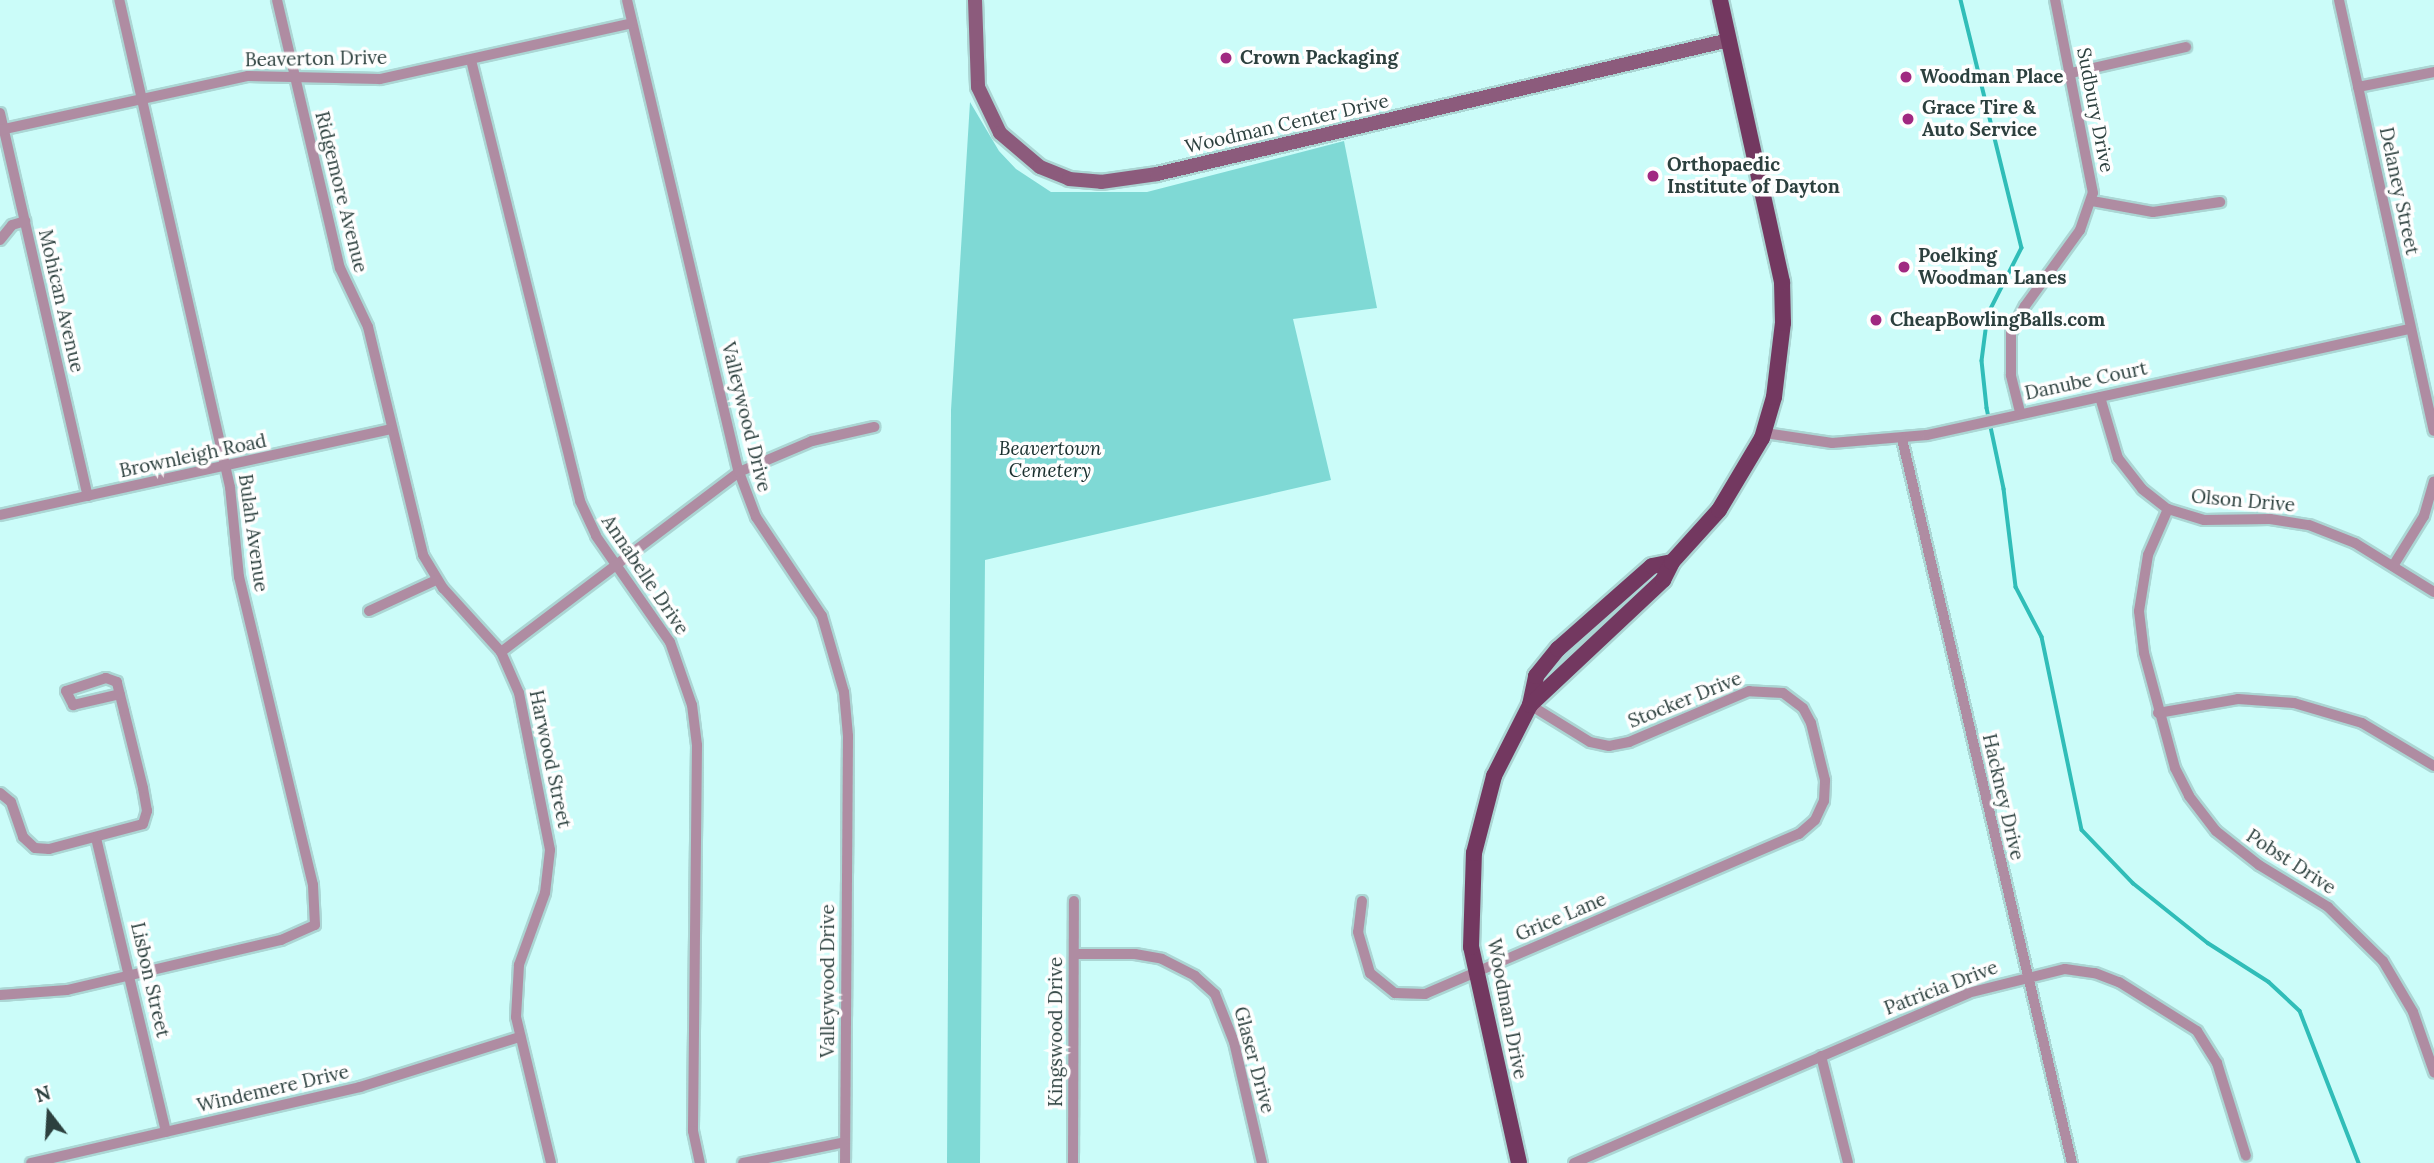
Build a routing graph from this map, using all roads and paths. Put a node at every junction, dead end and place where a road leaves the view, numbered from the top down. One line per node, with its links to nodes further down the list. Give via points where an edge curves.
1 (119, 0): 16 (street, Bulah Avenue)
2 (277, 0): 14 (street, Ridgemore Avenue)
3 (627, 0): 8 (street, Valleywood Drive)
4 (975, 0): 9 (street, Woodman Center Drive, via 978,87 1000,133 1040,167 1069,178 1101,182 1207,162)
5 (1720, 0): 9 (main road, Woodman Drive)
6 (2054, 0): 13 (street, Sudbury Drive)
7 (2339, 0): 15 (street, Delaney Street)
8 (632, 23): 11 (street, Beaverton Drive); 32 (street, Valleywood Drive)
9 (1729, 40): 29 (main road, Woodman Drive, via 1782,282 1780,360)
10 (2186, 47): 13 (street)
11 (471, 60): 14 (street, Beaverton Drive, via 380,79); 37 (street, Annabelle Drive, via 580,501 596,536)
12 (2434, 72): 15 (street)
13 (2071, 73): 19 (street, Sudbury Drive, via 2092,177)
14 (294, 76): 16 (street, Beaverton Drive, via 218,80); 27 (street, Ridgemore Avenue, via 340,268 368,327)
15 (2358, 87): 23 (street, Delaney Street)
16 (142, 97): 18 (street, Beaverton Drive); 31 (street, Bulah Avenue)
17 (0, 114): 18 (street, Mohican Avenue)
18 (2, 129): 21 (street, Mohican Avenue)
19 (2092, 201): 20 (street, via 2153,212); 25 (street, Sudbury Drive, via 2080,230 2011,333 2011,375)
20 (2220, 202)
21 (25, 221): 22 (street, via 12,225); 34 (street, Mohican Avenue)
22 (0, 240)
23 (2412, 329): 24 (street, Danube Court); 28 (street, Delaney Street)
24 (2100, 397): 25 (street, Danube Court); 35 (street, Olson Drive, via 2118,458 2142,489)
25 (2020, 412): 30 (street, Danube Court)
26 (874, 427): 32 (street, via 811,441)
27 (393, 429): 31 (street, Brownleigh Road); 39 (street, Harwood Street, via 423,555)
28 (2434, 431)
29 (1765, 433): 30 (street, Danube Court, via 1832,443); 44 (main road, Woodman Drive, via 1719,510 1672,562 1652,566 1558,649 1536,676)
30 (1902, 439): 55 (street, Hackney Drive)
31 (225, 468): 34 (street, Brownleigh Road); 53 (street, Bulah Avenue, via 239,578 313,885 315,925 281,940)
32 (739, 472): 37 (street); 61 (street, Valleywood Drive, via 756,517 822,617 844,692 848,736)
33 (2434, 481): 38 (street, via 2424,516)
34 (88, 496): 36 (street, Brownleigh Road)
35 (2168, 509): 38 (street, Olson Drive, via 2204,520 2270,519 2309,525 2355,543); 45 (street, Pobst Drive, via 2148,555 2139,611)
36 (0, 514)
37 (618, 566): 42 (street); 65 (street, Annabelle Drive, via 670,642 692,705 697,745 693,1131)
38 (2393, 566): 40 (street, Olson Drive)
39 (436, 580): 41 (street); 42 (street, Harwood Street)
40 (2434, 592)
41 (369, 611)
42 (501, 652): 57 (street, Harwood Street, via 519,693 550,835 545,893 515,983)
43 (120, 694): 43 (street, via 117,682 106,678 66,691 74,705); 49 (street, via 146,818 137,828)
44 (1530, 705): 48 (street, Stocker Drive, via 1590,742 1609,746 1629,742 1749,691 1783,693 1808,717 1825,780 1821,811); 54 (main road, Woodman Drive, via 1499,762 1474,853 1469,909)
45 (2158, 713): 46 (street, via 2238,699 2294,703 2362,723); 59 (street, Pobst Drive, via 2175,768 2199,812 2239,851 2328,907 2361,937 2404,994)
46 (2434, 766)
47 (0, 793): 49 (street, via 11,802 23,837 35,848)
48 (1799, 834): 54 (street, Grice Lane)
49 (96, 838): 53 (street, Lisbon Street)
50 (1074, 901): 52 (street, Kingswood Drive)
51 (1362, 901): 54 (street, Grice Lane, via 1360,946 1370,973 1384,988 1415,996)
52 (1074, 954): 68 (street, Kingswood Drive); 69 (street, Glaser Drive, via 1146,955 1178,965 1209,987 1229,1022)
53 (131, 975): 56 (street, via 67,990); 60 (street, Lisbon Street)
54 (1475, 975): 70 (main road, Woodman Drive)
55 (2026, 976): 58 (street, Patricia Drive, via 1968,993); 62 (street, Patricia Drive, via 2065,969 2095,973 2184,1020 2217,1063); 73 (street, Hackney Drive)
56 (0, 995)
57 (520, 1037): 60 (street, Windemere Drive, via 360,1087); 64 (street, Harwood Street)
58 (1821, 1056): 71 (street, Patricia Drive); 72 (street)
59 (2434, 1072)
60 (166, 1132): 63 (street, Windemere Drive)
61 (845, 1142): 66 (street); 67 (street, Valleywood Drive)
62 (2246, 1156)
63 (31, 1163)
64 (551, 1163)
65 (700, 1163)
66 (743, 1163)
67 (845, 1163)
68 (1073, 1163)
69 (1262, 1163)
70 (1519, 1163)
71 (1574, 1163)
72 (1849, 1163)
73 (2072, 1163)

